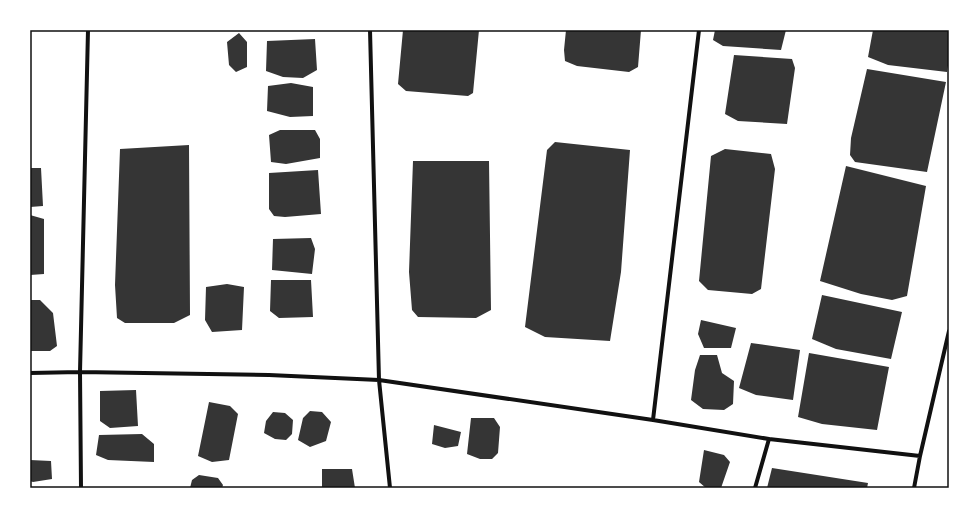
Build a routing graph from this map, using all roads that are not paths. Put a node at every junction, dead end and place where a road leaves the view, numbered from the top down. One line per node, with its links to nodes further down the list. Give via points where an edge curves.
1 (88, 30): 5 (street)
2 (370, 30): 7 (street)
3 (699, 30): 8 (street)
4 (949, 331): 10 (street)
5 (80, 372): 6 (street); 7 (street); 11 (street)
6 (30, 373)
7 (379, 380): 8 (street); 12 (street)
8 (653, 420): 9 (street)
9 (769, 439): 10 (street); 13 (street)
10 (920, 456): 14 (street)
11 (81, 488)
12 (390, 488)
13 (755, 488)
14 (914, 488)

